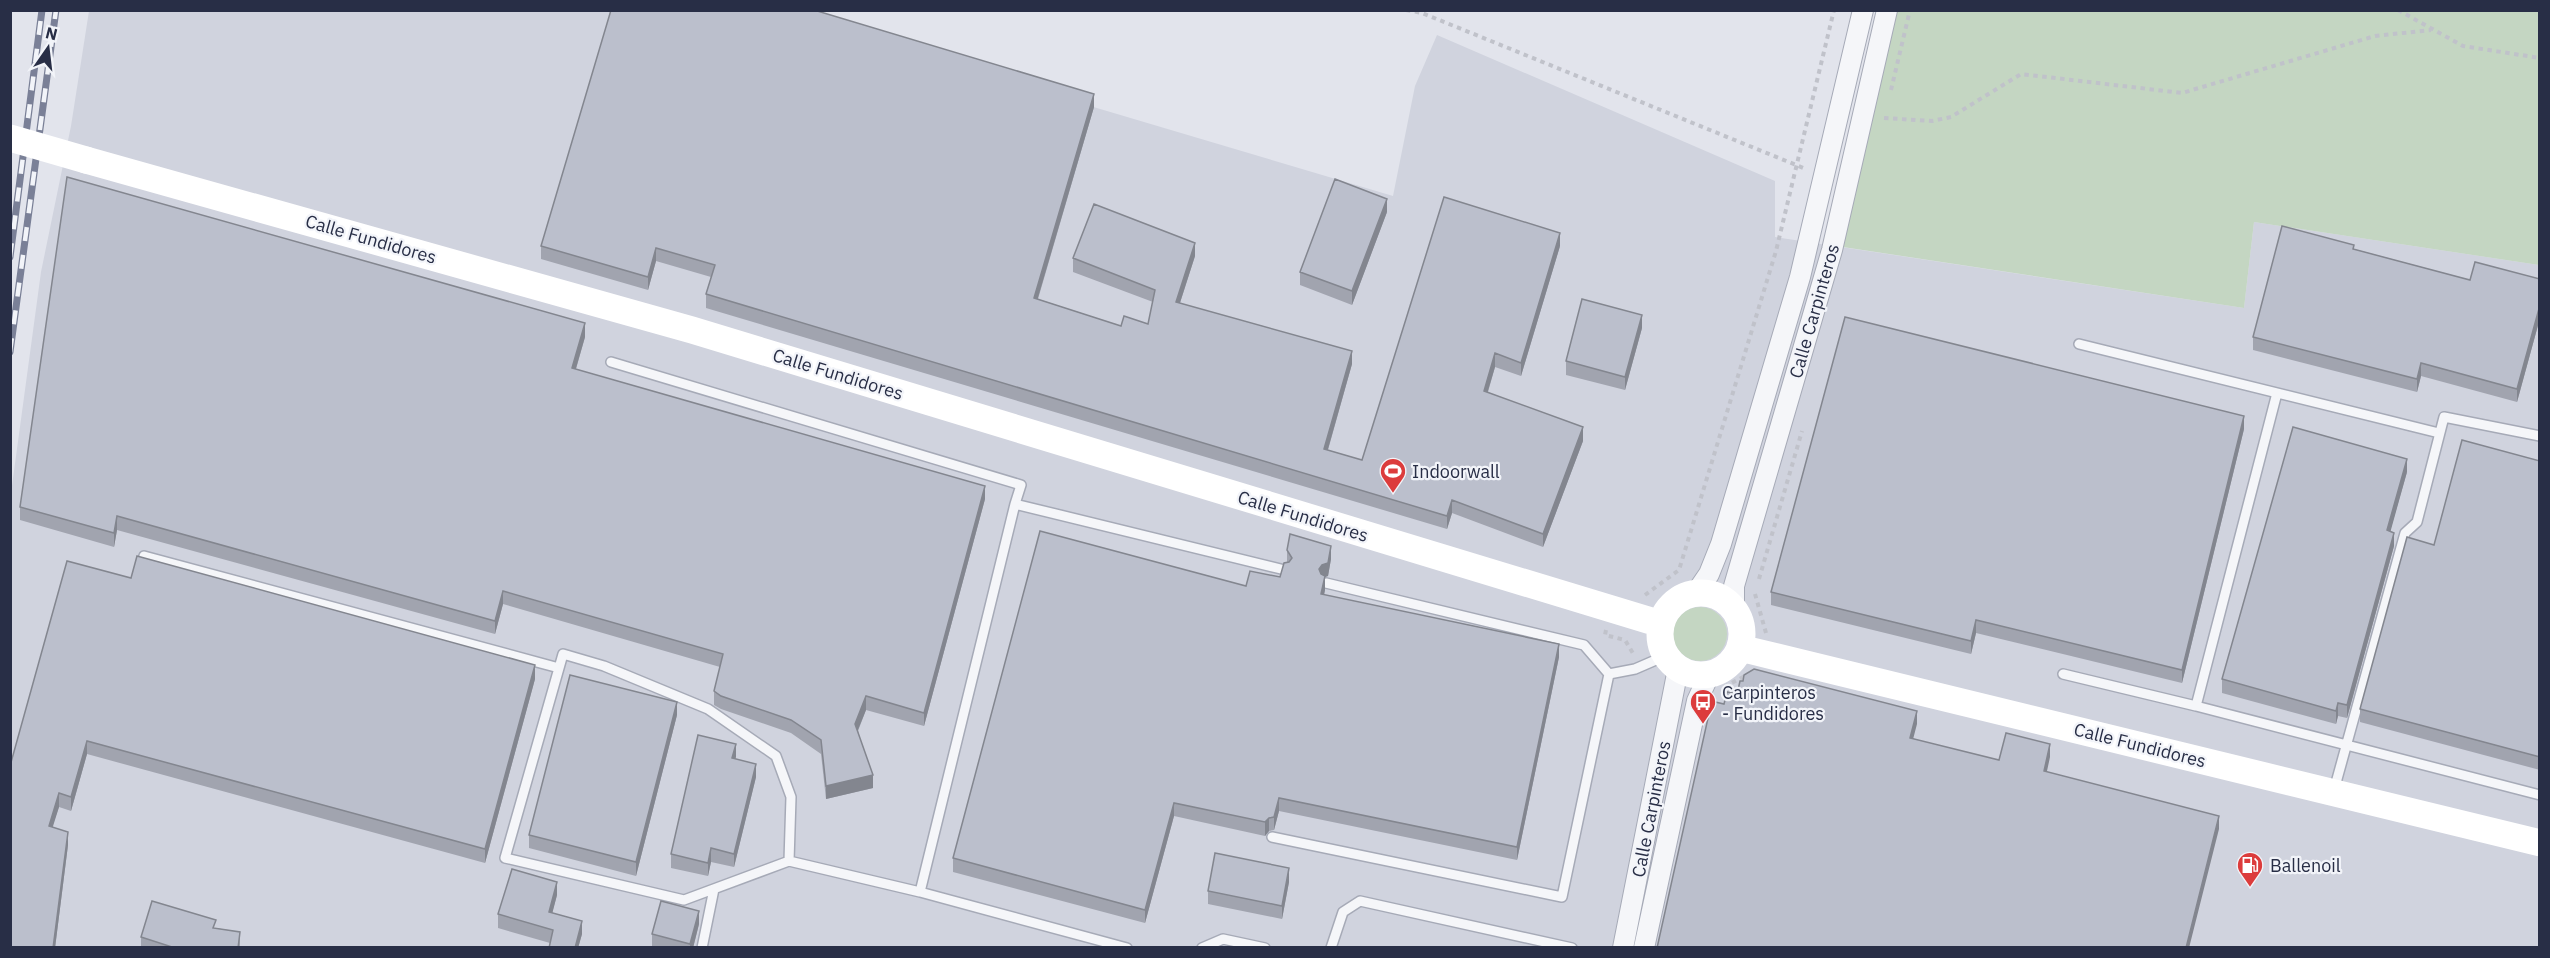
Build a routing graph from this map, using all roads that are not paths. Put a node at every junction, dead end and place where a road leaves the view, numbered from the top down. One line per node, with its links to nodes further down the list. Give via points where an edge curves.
1 (1863, 10): 13 (street, Calle Carpinteros, via 1814,172 1800,277 1721,544)
2 (1887, 10): 14 (street, Calle Carpinteros, via 1832,250 1734,586)
3 (10, 138): 15 (street, Calle Fundidores, bridge, via 692,330)
4 (2079, 344): 6 (lane)
5 (611, 362): 9 (lane, via 1021,485)
6 (2277, 393): 7 (lane); 22 (lane)
7 (2439, 433): 8 (lane, via 2444,417); 23 (lane, via 2417,522 2404,533)
8 (2540, 436)
9 (1015, 504): 11 (lane); 30 (lane)
10 (144, 556): 18 (lane)
11 (1285, 570)
12 (1326, 583): 20 (lane, via 1584,645)
13 (1696, 593): 14 (street, via 1717,596); 15 (street, via 1676,601)
14 (1734, 609): 16 (street, via 1742,628)
15 (1661, 624): 17 (street, via 1660,642)
16 (1740, 648): 21 (street, via 1728,665); 24 (street, Calle Fundidores)
17 (1671, 662): 20 (lane); 21 (street, via 1692,674); 37 (street, Calle Carpinteros)
18 (559, 668): 28 (lane, via 563,654 604,666 708,709 776,756 791,797); 29 (lane, via 505,858 684,900)
19 (2063, 674): 22 (lane)
20 (1609, 675): 26 (lane, via 1562,897)
21 (1708, 675): 38 (street, Calle Carpinteros, via 1697,701)
22 (2196, 706): 23 (lane)
23 (2346, 746): 24 (lane); 25 (lane)
24 (2333, 793): 27 (street, Calle Fundidores)
25 (2540, 795)
26 (1272, 837)
27 (2540, 843)
28 (789, 861): 29 (lane); 30 (lane)
29 (714, 889): 31 (lane)
30 (920, 892): 32 (lane)
31 (702, 948)
32 (1127, 948)
33 (1202, 948): 34 (lane, via 1223,939)
34 (1265, 948)
35 (1331, 948): 36 (lane, via 1343,912 1360,901)
36 (1572, 948)
37 (1623, 948)
38 (1644, 948)

